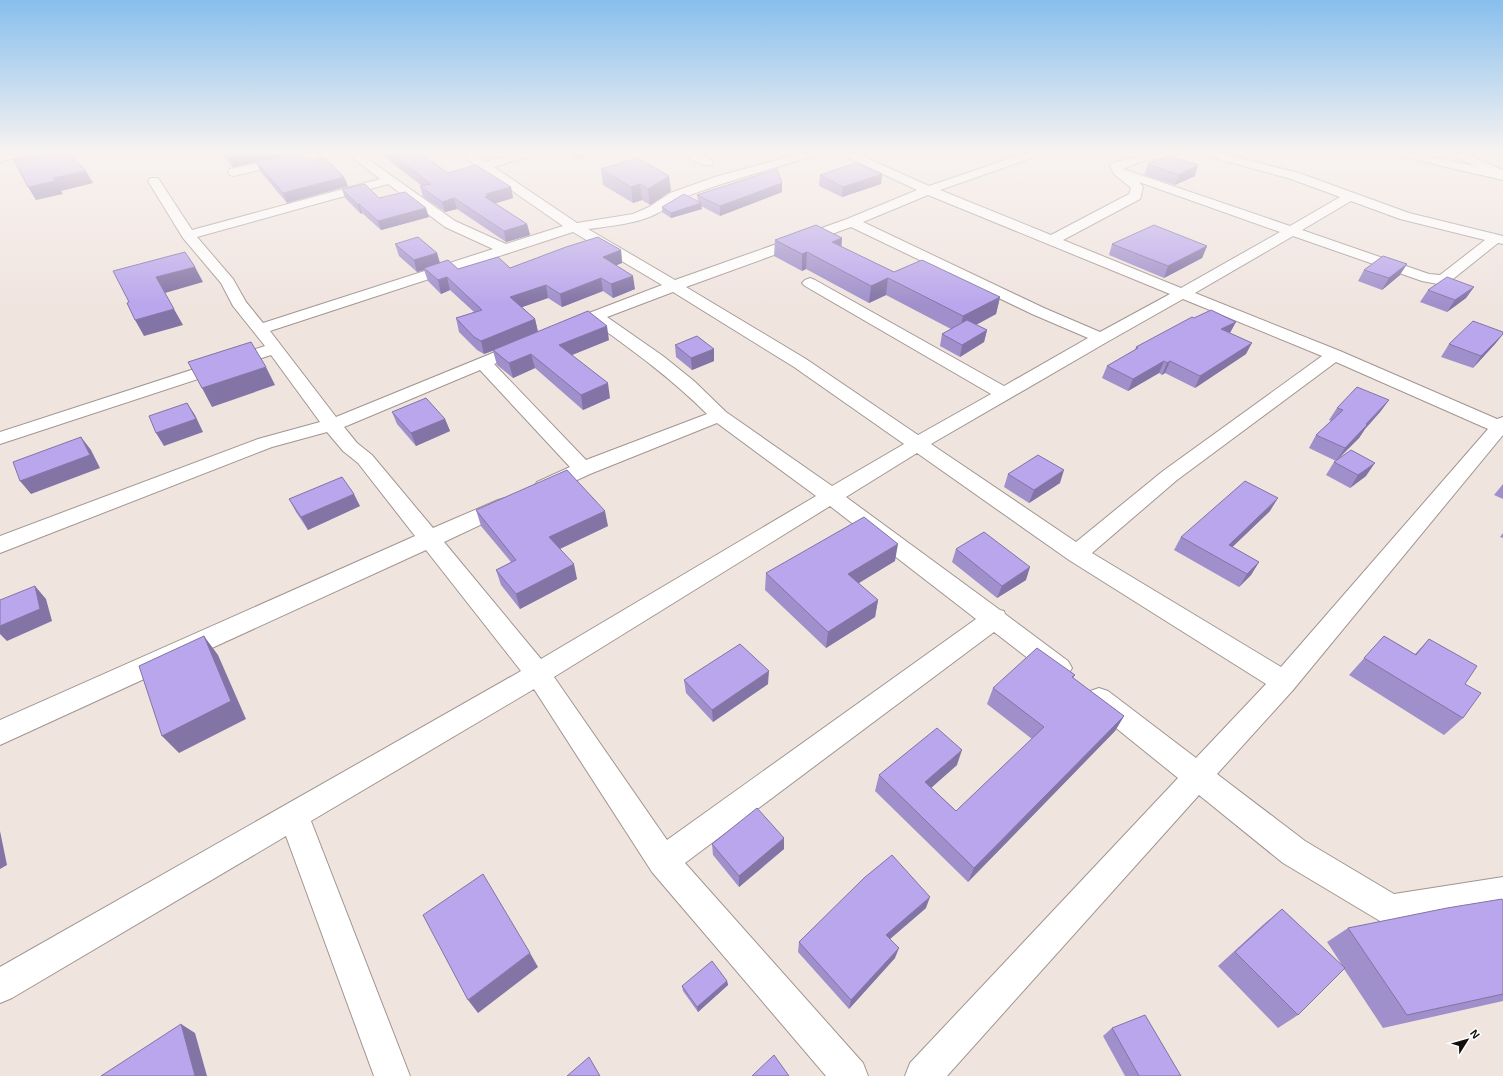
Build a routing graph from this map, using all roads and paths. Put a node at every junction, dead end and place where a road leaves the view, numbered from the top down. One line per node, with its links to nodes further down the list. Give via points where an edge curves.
1 (169, 204): 15 (street)
2 (301, 204): 15 (street)
3 (423, 204): 18 (street, via 450,224)
4 (541, 204): 13 (street)
5 (663, 204): 13 (street, via 654,210 620,221)
6 (894, 204): 12 (street)
7 (963, 204): 16 (street)
8 (1120, 204): 16 (street)
9 (1214, 204): 14 (street)
10 (1336, 204): 14 (street)
11 (1373, 204): 17 (street, via 1405,216)
12 (852, 222): 20 (street); 23 (street, via 1038,311)
13 (574, 227): 18 (street); 20 (street)
14 (1292, 231): 17 (street, via 1427,278 1443,280); 21 (street)
15 (188, 235): 22 (street, via 228,282)
16 (1052, 240): 21 (street)
17 (1499, 240)
18 (505, 249): 22 (street)
19 (810, 282): 28 (street)
20 (674, 286): 29 (street, via 588,319 657,360 688,385); 33 (street, via 800,363)
21 (1182, 293): 23 (street); 26 (street)
22 (260, 329): 25 (street)
23 (1101, 338): 28 (street)
24 (539, 339): 27 (street)
25 (275, 348): 30 (street); 32 (street)
26 (1334, 355): 31 (street); 38 (street, via 1186,463 1113,520)
27 (484, 362): 30 (street); 34 (street)
28 (1004, 394): 33 (street)
29 (719, 416): 34 (street); 35 (street)
30 (332, 425): 36 (street, via 365,459); 37 (street, via 265,443)
31 (1501, 425): 41 (street)
32 (0, 438)
33 (917, 444): 35 (street); 38 (street)
34 (583, 469): 36 (street)
35 (831, 496): 39 (street); 40 (street)
36 (431, 539): 40 (street); 42 (street)
37 (0, 545)
38 (1077, 554): 41 (street)
39 (995, 618): 43 (street); 45 (street)
40 (538, 674): 44 (street); 45 (street)
41 (1284, 682): 43 (street)
42 (0, 733)
43 (1198, 776): 46 (street, via 1294,852 1390,910); 50 (street)
44 (294, 816): 47 (street); 48 (street)
45 (662, 861): 49 (street)
46 (1503, 893)
47 (0, 986)
48 (392, 1076)
49 (850, 1076)
50 (923, 1076)

